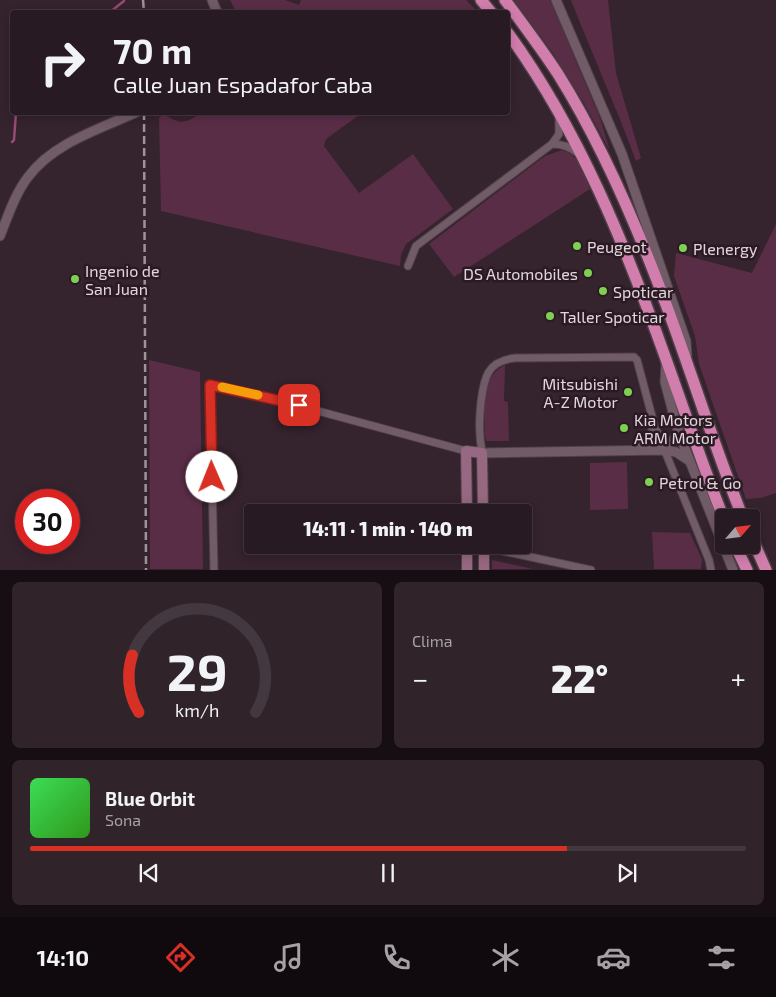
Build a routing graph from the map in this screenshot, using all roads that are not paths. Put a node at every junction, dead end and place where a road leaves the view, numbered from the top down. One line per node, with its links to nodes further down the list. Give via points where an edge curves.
1 (481, 0): 4 (highway)
2 (505, 0): 13 (highway, via 558,74 589,130 644,248)
3 (556, 0): 13 (street, via 622,154 686,341)
4 (489, 10)
5 (510, 36): 6 (highway)
6 (559, 114): 8 (street, via 558,134); 9 (highway)
7 (131, 115): 10 (street, via 52,154 39,164 18,194)
8 (552, 144): 9 (street, via 569,146); 11 (street, via 416,246)
9 (583, 157): 12 (highway, via 624,248)
10 (0, 236)
11 (408, 266)
12 (666, 361): 15 (street, via 665,382); 21 (highway)
13 (688, 364): 26 (highway)
14 (654, 424): 16 (street, via 650,436); 17 (street); 19 (street, via 634,358 507,359 492,367 483,382 478,427)
15 (678, 431): 17 (street); 20 (street)
16 (636, 450): 17 (street); 19 (street)
17 (664, 450): 20 (street, via 676,452); 36 (street, via 710,560)
18 (466, 451): 19 (main road); 22 (main road); 32 (street, via 290,403 210,385)
19 (482, 453): 23 (main road)
20 (689, 462): 24 (street)
21 (707, 478): 24 (street); 25 (highway)
22 (467, 504)
23 (483, 504)
24 (706, 505): 37 (street)
25 (720, 509)
26 (740, 509)
27 (467, 554): 33 (main road)
28 (484, 554): 34 (main road)
29 (520, 554): 35 (street)
30 (739, 554): 38 (highway)
31 (759, 554): 39 (highway)
32 (214, 570)
33 (467, 570)
34 (484, 570)
35 (591, 570)
36 (711, 570)
37 (733, 570)
38 (747, 570)
39 (766, 570)

